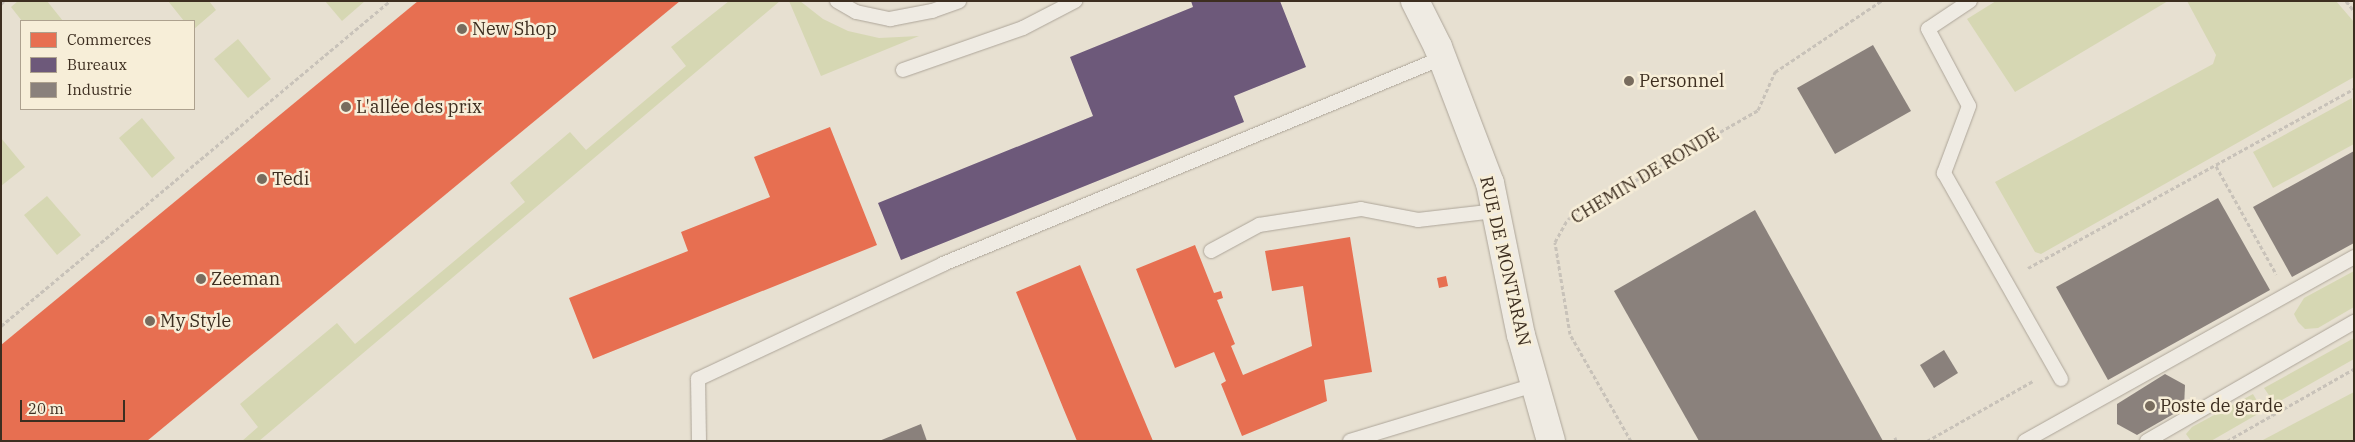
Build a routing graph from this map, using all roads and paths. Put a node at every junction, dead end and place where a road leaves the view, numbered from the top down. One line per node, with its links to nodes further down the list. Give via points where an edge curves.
1 (390, 1): 20 (path)
2 (837, 1): 3 (lane, via 856,12 890,19 932,11)
3 (959, 1)
4 (1075, 1): 11 (lane, via 1023,28)
5 (1415, 1): 10 (street, RUE DE MONTARAN)
6 (1881, 1): 27 (path, CHEMIN DE RONDE, via 1776,72 1758,110 1568,219 1555,242 1570,334)
7 (1970, 1): 17 (lane, via 1928,29 1969,106 1944,173)
8 (2346, 1): 9 (path)
9 (2354, 11)
10 (1442, 58): 14 (street, RUE DE MONTARAN, via 1490,183); 24 (lane, via 943,264 698,379)
11 (902, 70)
12 (2354, 89): 13 (path)
13 (2216, 166): 17 (path); 18 (path)
14 (1496, 211): 15 (lane, via 1418,220 1361,209 1259,225); 23 (street, RUE DE MONTARAN)
15 (1211, 251)
16 (2354, 257): 18 (lane)
17 (2005, 281): 22 (lane)
18 (2287, 294): 29 (lane)
19 (2354, 322): 30 (lane)
20 (1, 326)
21 (2354, 369): 31 (path)
22 (2058, 374): 28 (path)
23 (1534, 384): 25 (lane); 26 (street, RUE DE MONTARAN)
24 (699, 441)
25 (1350, 441)
26 (1551, 441)
27 (1632, 441)
28 (1927, 441)
29 (2025, 441)
30 (2147, 441)
31 (2227, 441)

